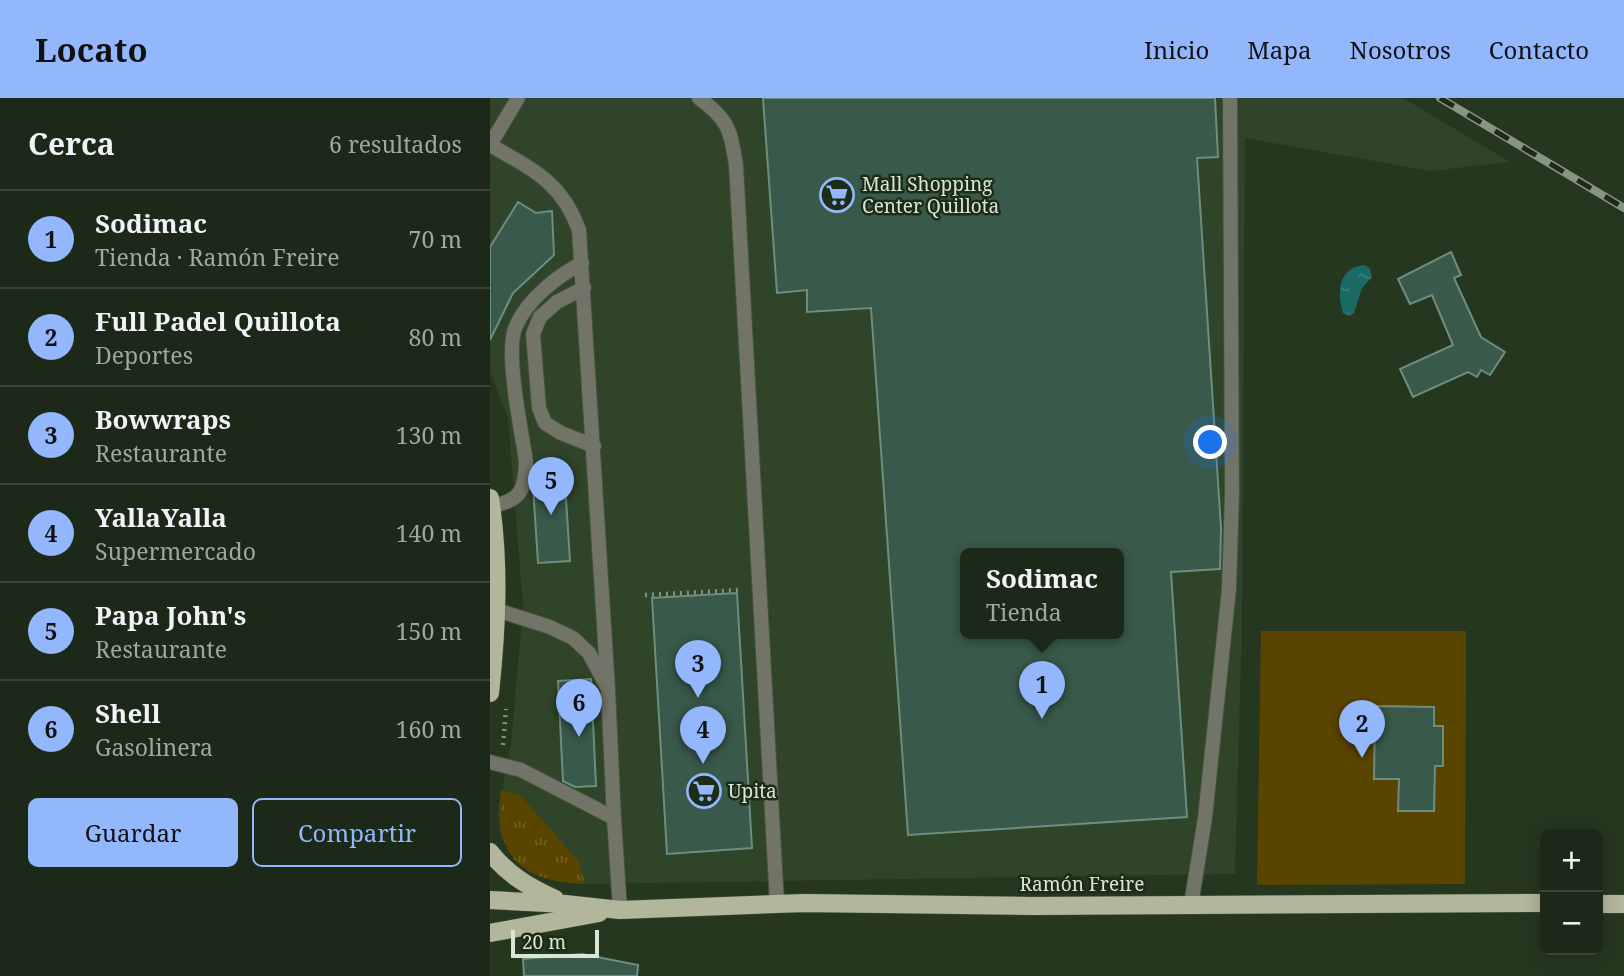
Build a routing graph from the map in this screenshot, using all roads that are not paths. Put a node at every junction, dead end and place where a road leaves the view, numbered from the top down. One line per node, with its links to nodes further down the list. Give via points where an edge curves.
1 (518, 98): 4 (lane, via 490,145 551,184 564,198 579,230)
2 (699, 98): 16 (lane, via 730,131 736,165)
3 (1230, 98): 20 (lane, via 1229,589 1205,818)
4 (582, 263): 5 (lane); 7 (lane, via 542,292 515,328 512,349 525,479 521,493 508,504)
5 (584, 288): 6 (lane); 6 (lane, via 540,317 533,334 539,408 545,423)
6 (594, 446): 9 (lane)
7 (491, 502): 8 (main road)
8 (496, 610): 9 (lane, via 573,638 589,653); 10 (main road)
9 (608, 689): 12 (lane)
10 (490, 693)
11 (490, 762): 12 (lane, via 522,771)
12 (614, 818): 21 (lane)
13 (490, 852): 15 (main road, via 527,887)
14 (490, 900): 15 (main road, Ramón Freire)
15 (565, 904): 21 (main road, Ramón Freire)
16 (777, 904): 20 (main road, Ramón Freire); 21 (main road, Ramón Freire)
17 (1540, 904): 20 (main road, Ramón Freire)
18 (1603, 904): 19 (main road)
19 (1624, 904)
20 (1191, 905)
21 (620, 910): 22 (main road, Ramón Freire)
22 (490, 933)

